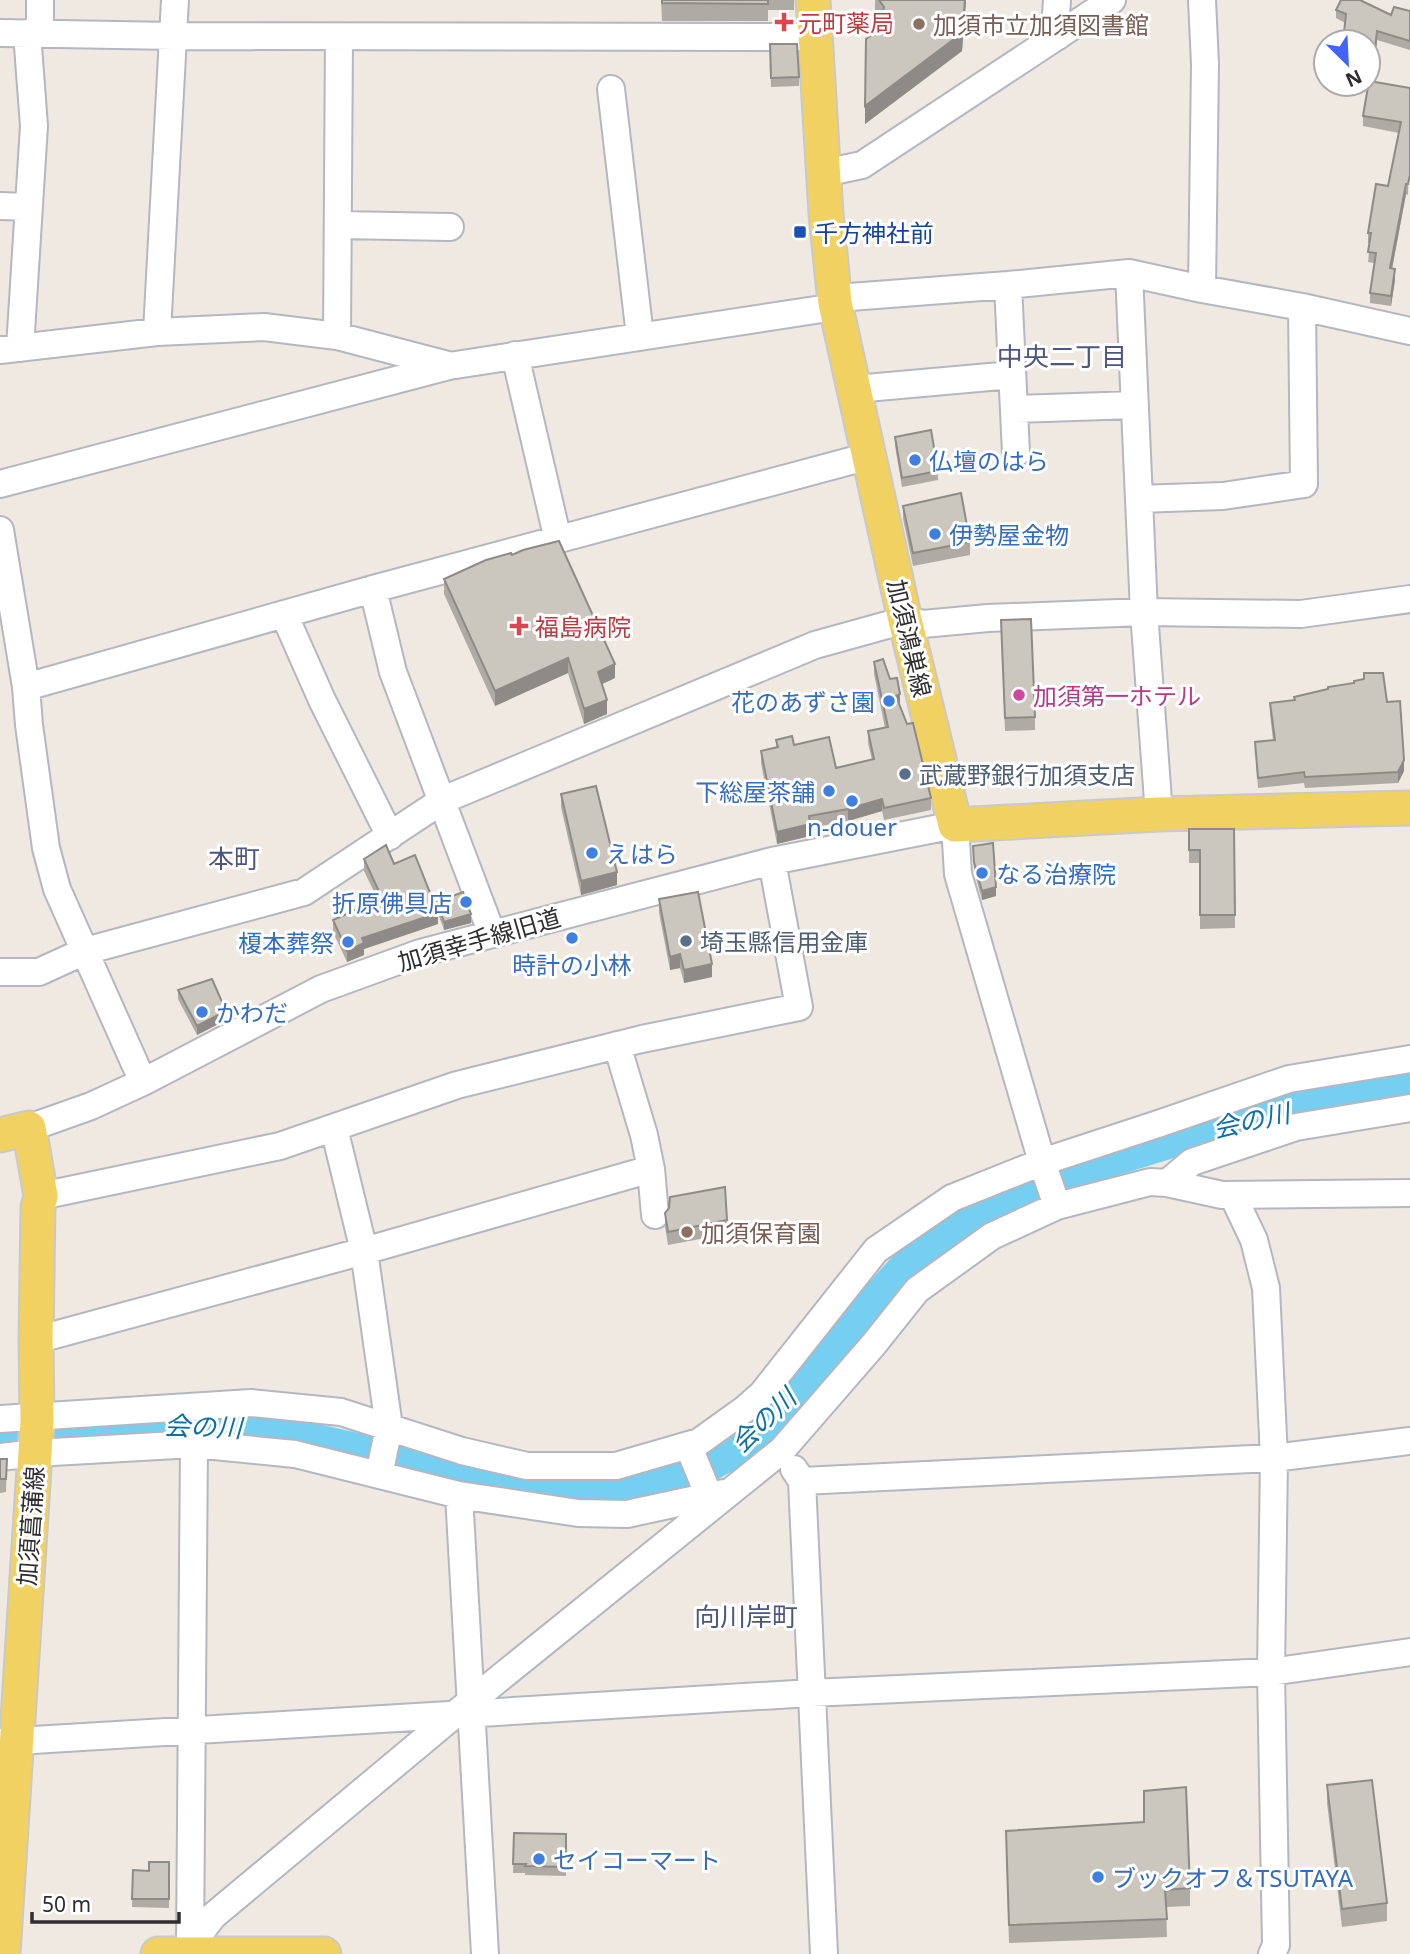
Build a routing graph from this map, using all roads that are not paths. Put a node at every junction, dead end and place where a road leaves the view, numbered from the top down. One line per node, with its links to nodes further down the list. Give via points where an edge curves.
1 (40, 0): 8 (street)
2 (176, 0): 9 (street)
3 (813, 0): 12 (main road, 加須鴻巣線)
4 (1057, 0): 10 (street)
5 (1112, 0): 10 (street)
6 (1202, 0): 21 (street)
7 (0, 33): 8 (street)
8 (34, 33): 9 (street); 16 (street)
9 (174, 36): 11 (street); 25 (street)
10 (1058, 36): 14 (street, via 862,165)
11 (339, 37): 12 (street); 17 (street)
12 (815, 37): 14 (main road, 加須鴻巣線)
13 (611, 89): 27 (street)
14 (824, 173): 22 (main road, 加須鴻巣線)
15 (0, 206): 16 (street)
16 (29, 207): 28 (street)
17 (338, 225): 18 (street); 26 (street)
18 (450, 227)
19 (1129, 273): 20 (street); 21 (street); 33 (street)
20 (1008, 285): 22 (street, via 850,297); 31 (street)
21 (1202, 289): 23 (street)
22 (835, 303): 27 (street, via 822,309); 32 (main road, 加須鴻巣線)
23 (1302, 306): 24 (street); 38 (street, via 1304,484 1223,496)
24 (1410, 331)
25 (157, 332): 26 (street, via 264,327); 28 (street)
26 (337, 336): 30 (street)
27 (640, 336): 29 (street)
28 (10, 349)
29 (515, 355): 30 (street); 40 (street)
30 (449, 366): 37 (street)
31 (1012, 375): 32 (street); 34 (street)
32 (855, 389): 36 (main road, 加須鴻巣線)
33 (1135, 405): 34 (street); 38 (street)
34 (1014, 409): 35 (street)
35 (1016, 453)
36 (869, 456): 40 (street); 45 (main road, 加須鴻巣線)
37 (0, 484)
38 (1139, 499): 43 (street)
39 (0, 530): 46 (street)
40 (558, 540): 41 (street)
41 (373, 589): 44 (street); 47 (street, via 394,672)
42 (1410, 598): 43 (street, via 1301,614)
43 (1144, 612): 45 (street, via 923,624); 49 (street)
44 (284, 614): 46 (street); 51 (street)
45 (905, 620): 47 (street, via 815,645); 50 (main road, 加須鴻巣線)
46 (26, 687): 54 (street, via 46,848 57,889)
47 (443, 800): 51 (street); 53 (street)
48 (1410, 808): 49 (main road)
49 (1159, 814): 50 (main road)
50 (955, 825): 52 (street, 加須幸手線旧道); 62 (street, via 958,874)
51 (390, 836): 54 (street, via 304,892)
52 (772, 861): 53 (street, 加須幸手線旧道); 56 (street, via 799,1007)
53 (492, 934): 58 (street, 加須幸手線旧道, via 420,953 321,989)
54 (85, 951): 55 (street, via 39,972); 58 (street)
55 (0, 972)
56 (617, 1045): 60 (street, via 457,1085); 63 (street)
57 (1410, 1059): 62 (street, via 1289,1079)
58 (143, 1082): 61 (street, 加須幸手線旧道)
59 (1410, 1108): 64 (street, via 1296,1128 1192,1162)
60 (334, 1128): 66 (street, via 280,1146); 70 (street)
61 (15, 1132): 66 (main road, 加須菖蒲線)
62 (1042, 1161): 68 (street); 77 (street, via 952,1198 876,1250 762,1394 699,1442)
63 (651, 1169): 69 (street); 70 (street)
64 (1167, 1183): 67 (street); 68 (street, via 1150,1182)
65 (1410, 1194): 67 (street)
66 (41, 1196): 71 (main road, 加須菖蒲線)
67 (1233, 1196): 80 (street, via 1254,1240 1266,1288)
68 (1056, 1206): 78 (street, via 992,1236 917,1290)
69 (655, 1215)
70 (364, 1251): 71 (street); 73 (street)
71 (36, 1340): 74 (main road, 加須菖蒲線)
72 (0, 1419): 74 (street)
73 (389, 1427): 74 (street, via 341,1412 251,1403); 77 (street, via 527,1466 616,1466); 81 (street)
74 (36, 1434): 76 (street); 79 (street); 90 (main road, 加須菖蒲線)
75 (1410, 1441): 80 (street)
76 (194, 1444): 81 (street, via 295,1454); 89 (street)
77 (688, 1445): 83 (street)
78 (782, 1450): 82 (street); 83 (street, via 739,1486)
79 (0, 1457)
80 (1274, 1458): 82 (street); 86 (street)
81 (379, 1475): 84 (street)
82 (802, 1481): 87 (street)
83 (719, 1494): 84 (street, via 627,1514 578,1513); 88 (street)
84 (459, 1495): 88 (street)
85 (1410, 1652): 86 (street)
86 (1271, 1672): 87 (street); 97 (street, via 1276,1945)
87 (811, 1693): 88 (street); 96 (street)
88 (465, 1710): 89 (street); 91 (street, via 214,1916); 95 (street)
89 (191, 1730): 90 (street); 91 (street)
90 (8, 1741): 92 (main road, 加須菖蒲線)
91 (186, 1951): 93 (main road); 94 (main road)
92 (3, 1954)
93 (158, 1954)
94 (324, 1954)
95 (485, 1954)
96 (824, 1954)
97 (1272, 1954)

